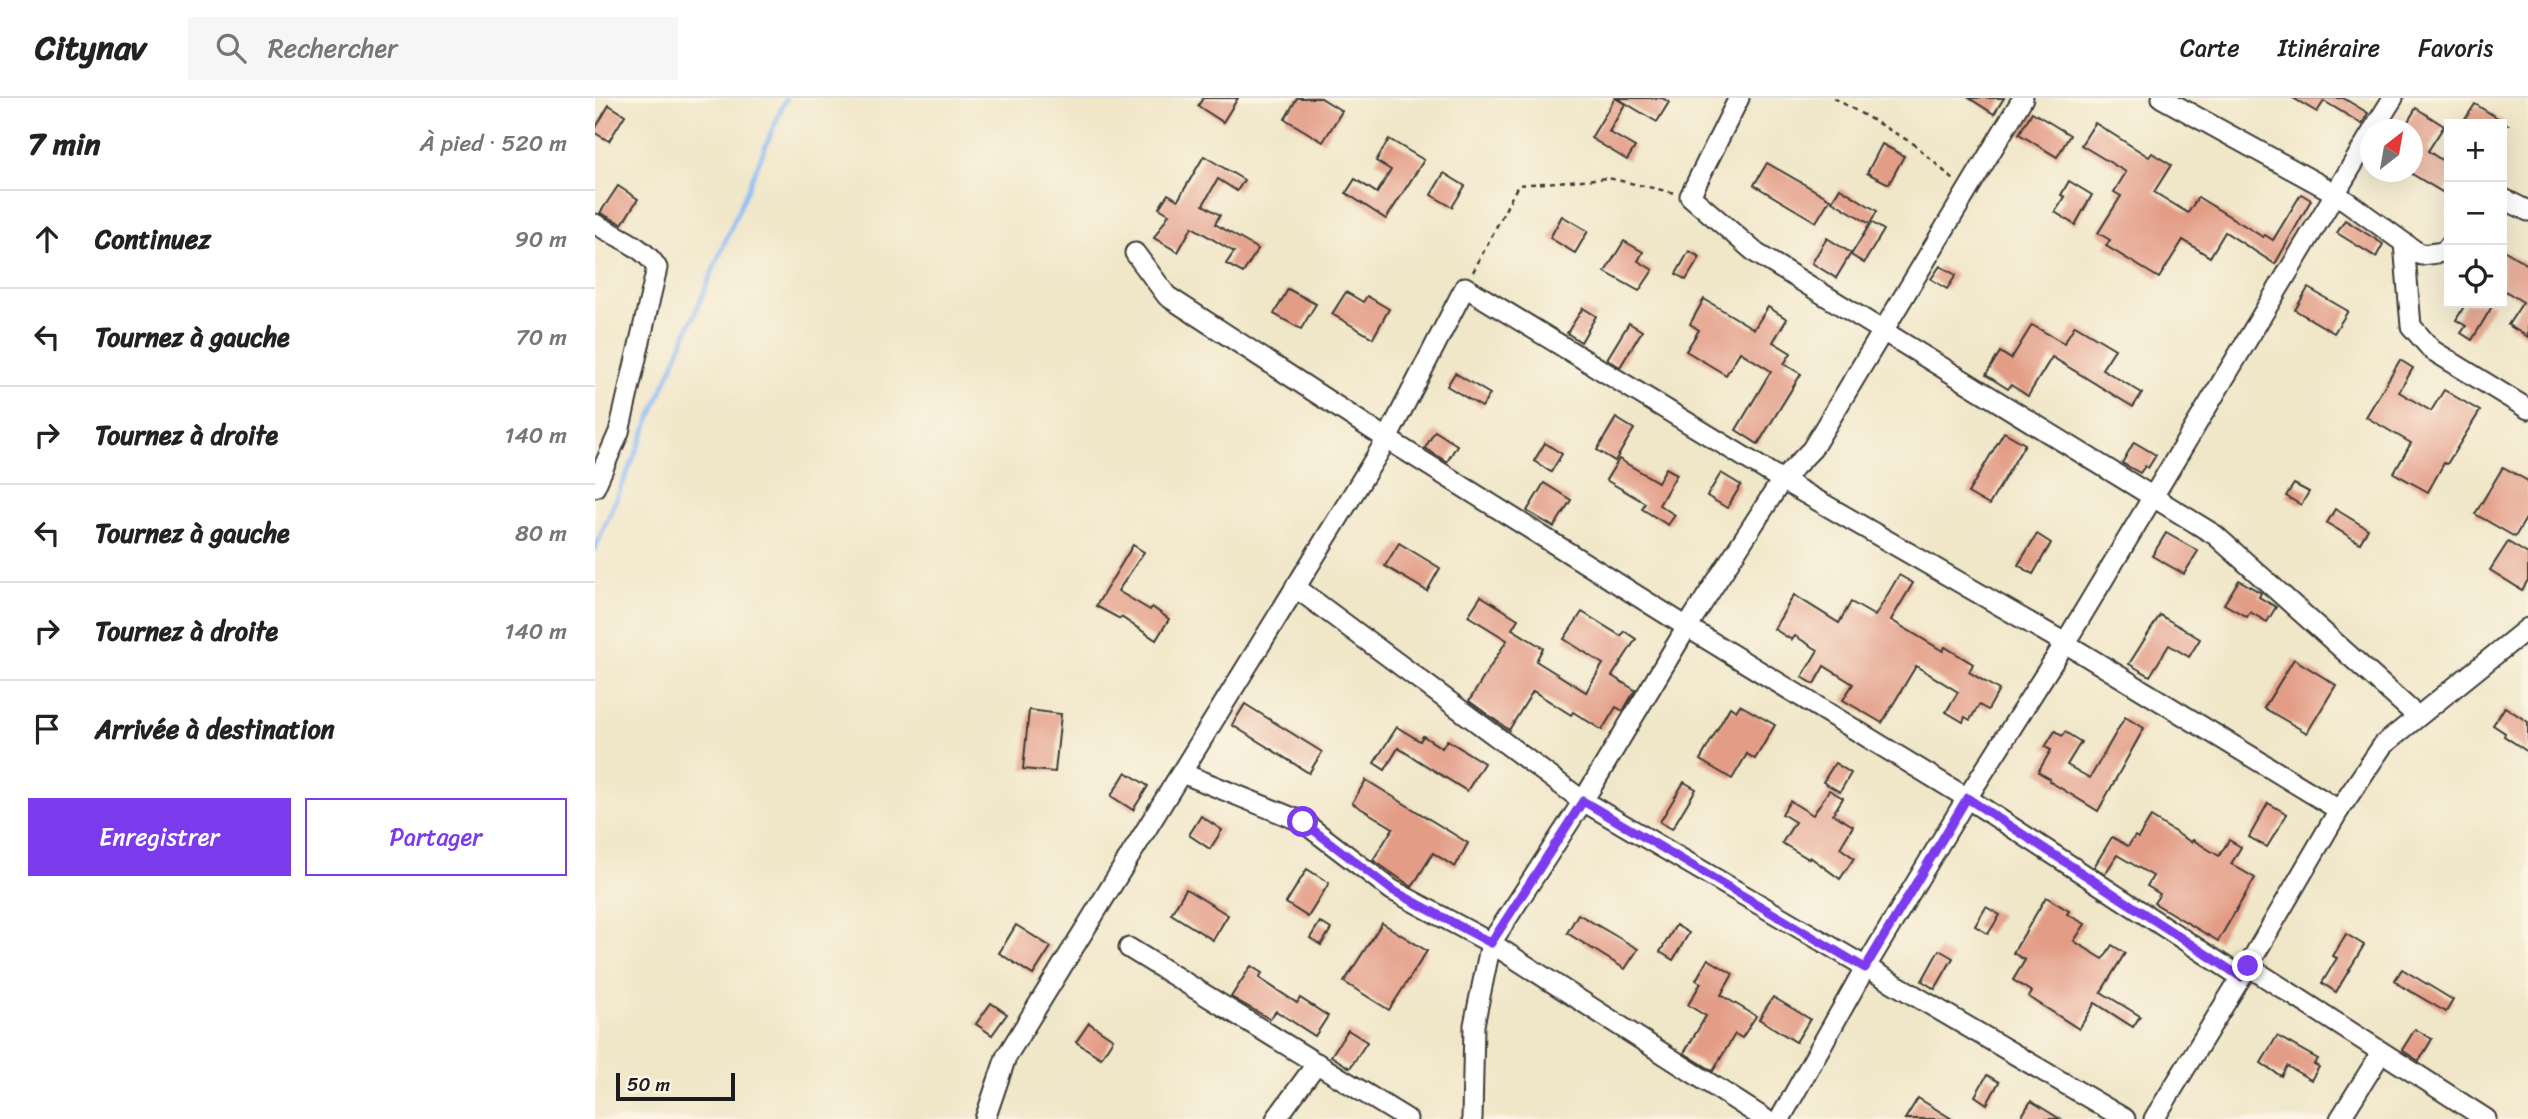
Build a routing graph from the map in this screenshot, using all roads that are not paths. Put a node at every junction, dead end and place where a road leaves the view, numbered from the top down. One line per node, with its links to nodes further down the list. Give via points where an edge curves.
1 (1739, 98): 14 (street, via 1690,196 1756,253)
2 (2023, 98): 14 (street)
3 (2162, 98): 7 (street)
4 (2393, 98): 5 (street)
5 (2380, 119)
6 (2360, 152): 7 (street)
7 (2335, 193): 11 (street); 19 (street)
8 (2507, 200): 9 (street)
9 (2528, 211)
10 (595, 224): 18 (street, via 642,251 657,268 619,432)
11 (2404, 243): 12 (street, via 2421,255); 15 (street, via 2411,326 2432,350)
12 (2444, 252)
13 (1135, 253): 16 (street, via 1167,296)
14 (1882, 330): 17 (street, via 1812,449); 19 (street)
15 (2528, 409)
16 (1387, 439): 17 (street, via 1465,287); 20 (street); 21 (street)
17 (1782, 480): 21 (street); 23 (street)
18 (595, 487)
19 (2152, 498): 23 (street); 24 (street, via 2215,535)
20 (1295, 587): 25 (street); 27 (street)
21 (1687, 627): 26 (street); 27 (street)
22 (2528, 628): 24 (street)
23 (2065, 643): 26 (street); 28 (street)
24 (2417, 716): 28 (street, via 2383,745)
25 (1182, 773): 29 (street, via 1303,822 1392,890); 35 (street, via 1006,1057)
26 (1967, 798): 31 (street); 32 (street)
27 (1583, 801): 29 (street); 31 (street)
28 (2339, 810): 32 (street)
29 (1491, 943): 38 (street, via 1474,1025); 39 (street)
30 (1129, 948): 34 (street)
31 (1865, 968): 40 (street); 41 (street)
32 (2245, 972): 33 (street); 42 (street)
33 (2381, 1053): 43 (street); 44 (street)
34 (1317, 1063): 36 (street); 37 (street)
35 (985, 1119)
36 (1276, 1119)
37 (1407, 1119)
38 (1472, 1119)
39 (1765, 1119)
40 (1780, 1119)
41 (2125, 1119)
42 (2154, 1119)
43 (2340, 1119)
44 (2486, 1119)

